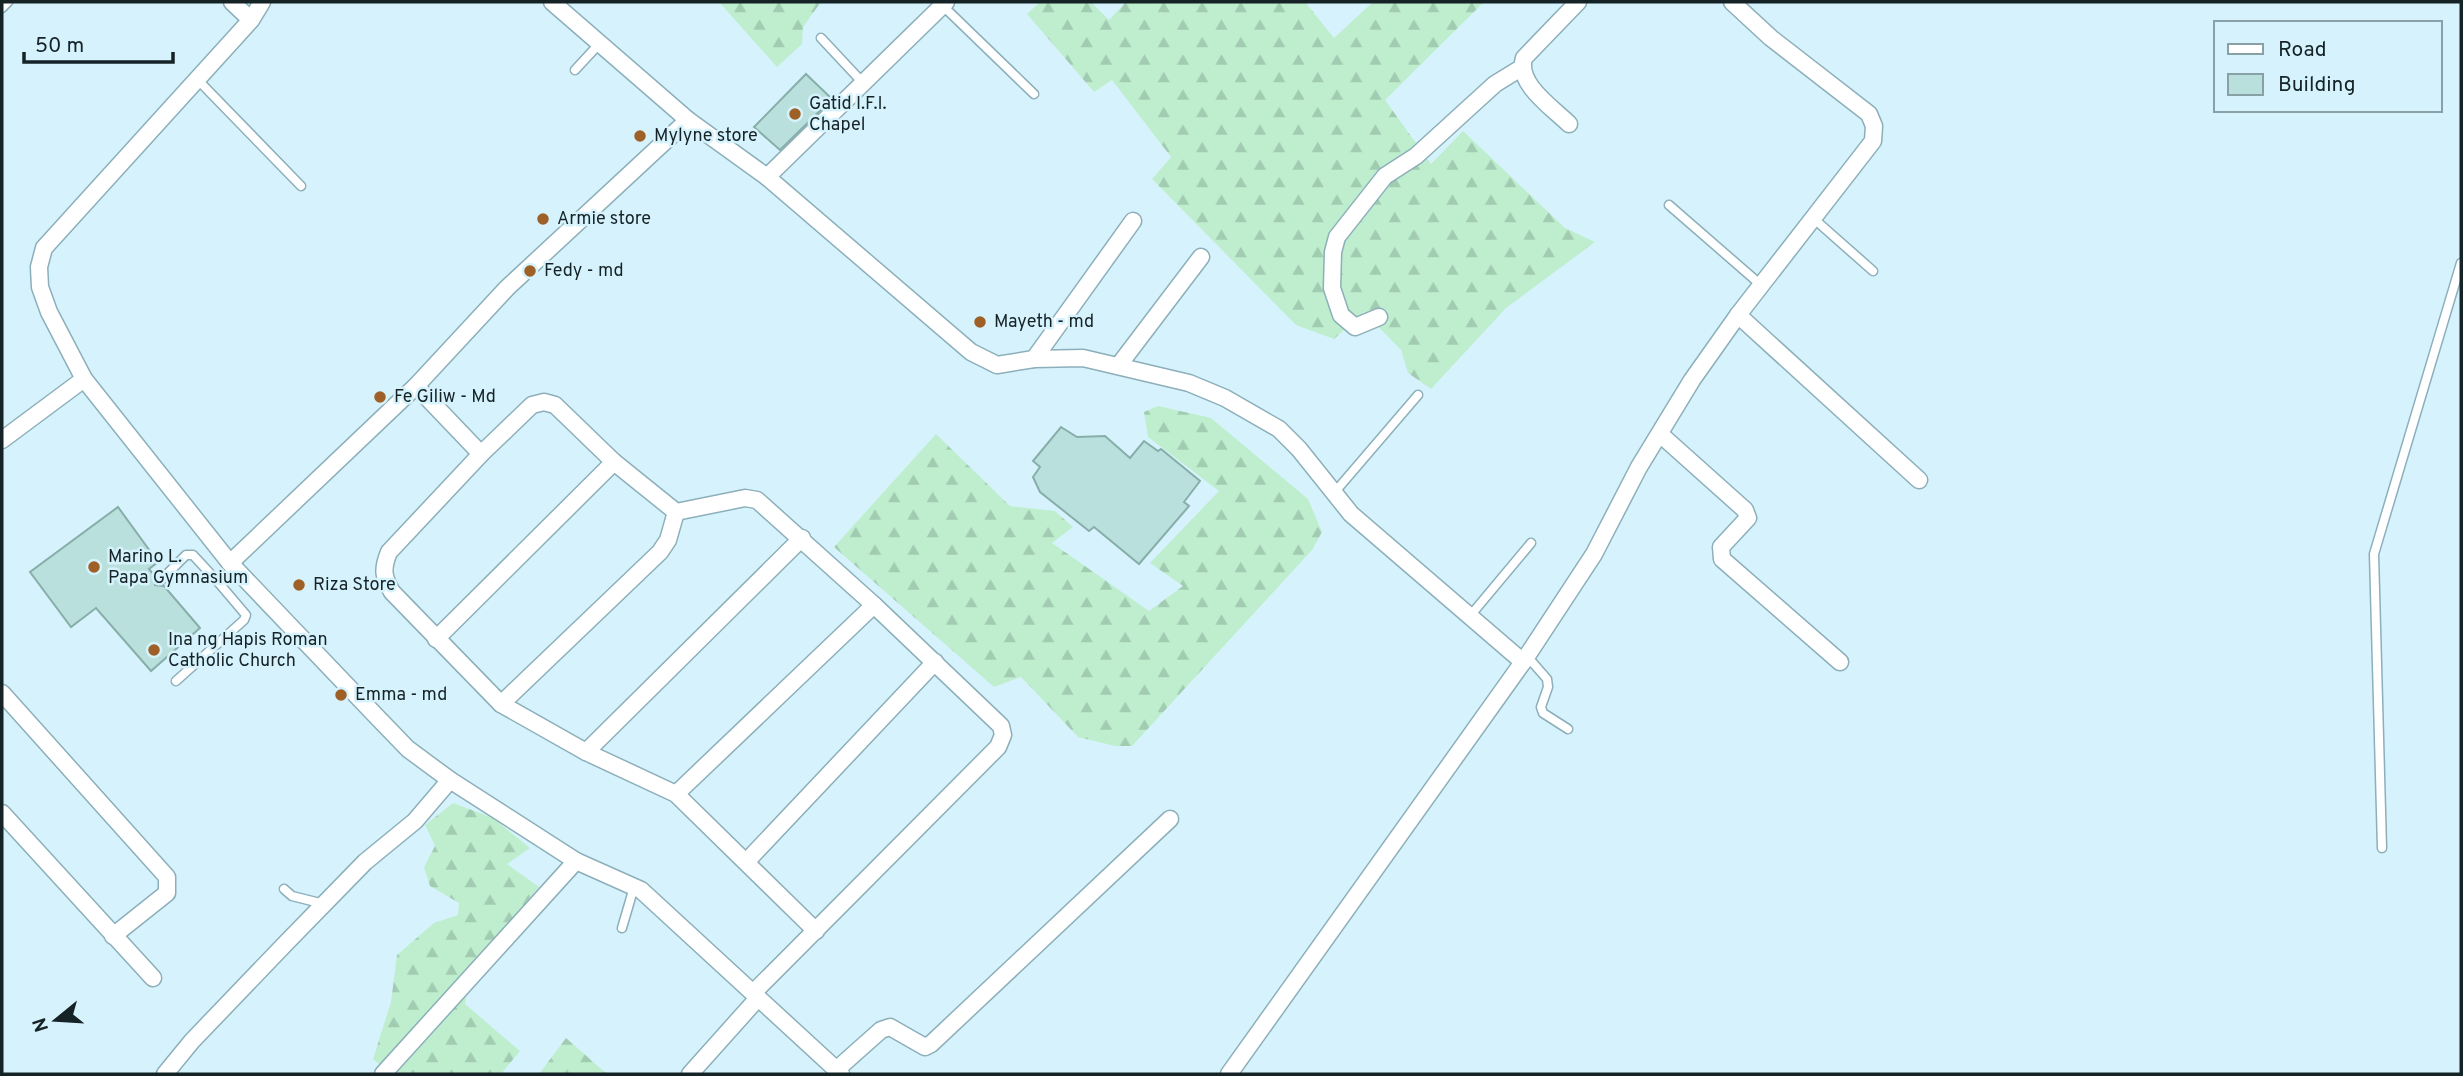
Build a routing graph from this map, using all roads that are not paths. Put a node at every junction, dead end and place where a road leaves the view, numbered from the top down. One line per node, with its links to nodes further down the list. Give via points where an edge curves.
1 (8, 2): 8 (lane)
2 (232, 2): 9 (street)
3 (262, 2): 9 (street)
4 (552, 2): 11 (street)
5 (1578, 2): 12 (street, via 1524,58)
6 (1732, 2): 22 (street, via 1770,38 1869,114 1874,126 1874,141)
7 (944, 4): 15 (street); 16 (lane)
8 (2, 8)
9 (251, 20): 14 (street)
10 (821, 38): 15 (lane)
11 (600, 43): 13 (lane); 17 (street)
12 (1521, 68): 18 (street, via 1524,79); 29 (street, via 1495,84 1416,156 1385,176 1337,237 1332,288 1340,315 1355,327)
13 (575, 70)
14 (196, 78): 20 (lane); 32 (street, via 44,248 40,287)
15 (863, 84): 19 (street)
16 (1034, 94)
17 (688, 120): 19 (street); 33 (street, via 507,288)
18 (1569, 124)
19 (767, 177): 30 (street, via 971,352 998,365)
20 (301, 186)
21 (1669, 205): 27 (lane)
22 (1813, 218): 26 (lane); 27 (street)
23 (1133, 221): 30 (street)
24 (1201, 257): 31 (street)
25 (2461, 263): 62 (lane, via 2374,554)
26 (1874, 271)
27 (1761, 285): 28 (street)
28 (1738, 315): 35 (street); 39 (street)
29 (1379, 317)
30 (1034, 359): 31 (street, via 1083,358)
31 (1119, 365): 40 (street, via 1189,383 1279,429)
32 (84, 379): 36 (street); 44 (street)
33 (416, 386): 37 (street); 44 (street)
34 (1418, 394): 40 (lane)
35 (1660, 434): 50 (street, via 1594,555); 52 (street, via 1745,510 1748,518 1721,547 1722,559)
36 (2, 440)
37 (481, 454): 38 (street, via 532,405 544,402 555,405); 49 (street, via 389,552 383,567 392,592)
38 (614, 462): 41 (street); 49 (street)
39 (1919, 480)
40 (1334, 493): 48 (street, via 1367,529)
41 (676, 512): 42 (street, via 745,498 757,500); 55 (street, via 660,552)
42 (802, 538): 47 (street); 57 (street)
43 (1531, 543): 48 (lane)
44 (232, 565): 46 (lane); 58 (street, via 408,749)
45 (160, 581): 46 (lane, via 186,555 193,555)
46 (218, 582): 53 (lane, via 246,615 244,620)
47 (874, 605): 51 (street); 59 (street)
48 (1470, 616): 50 (street)
49 (436, 639): 55 (street)
50 (1525, 659): 56 (lane, via 1547,679 1543,713); 77 (street)
51 (935, 662): 64 (street); 69 (street, via 1001,726 998,747)
52 (1840, 662)
53 (176, 681)
54 (2, 693): 70 (street, via 167,877 167,893)
55 (501, 704): 57 (street)
56 (1568, 729)
57 (586, 752): 59 (street)
58 (450, 780): 63 (street); 67 (street, via 415,821)
59 (676, 794): 64 (street)
60 (2, 813): 70 (street)
61 (1170, 819): 73 (street, via 931,1044 925,1047 890,1027 881,1030)
62 (2382, 848)
63 (576, 861): 65 (street); 75 (street)
64 (747, 861): 69 (street)
65 (634, 887): 68 (lane); 72 (street)
66 (284, 889): 67 (lane, via 292,897)
67 (324, 904): 74 (street)
68 (622, 928)
69 (816, 931): 72 (street)
70 (113, 936): 71 (street)
71 (153, 978)
72 (756, 996): 73 (street); 76 (street)
73 (839, 1072)
74 (165, 1074)
75 (383, 1074)
76 (690, 1074)
77 (1229, 1074)

